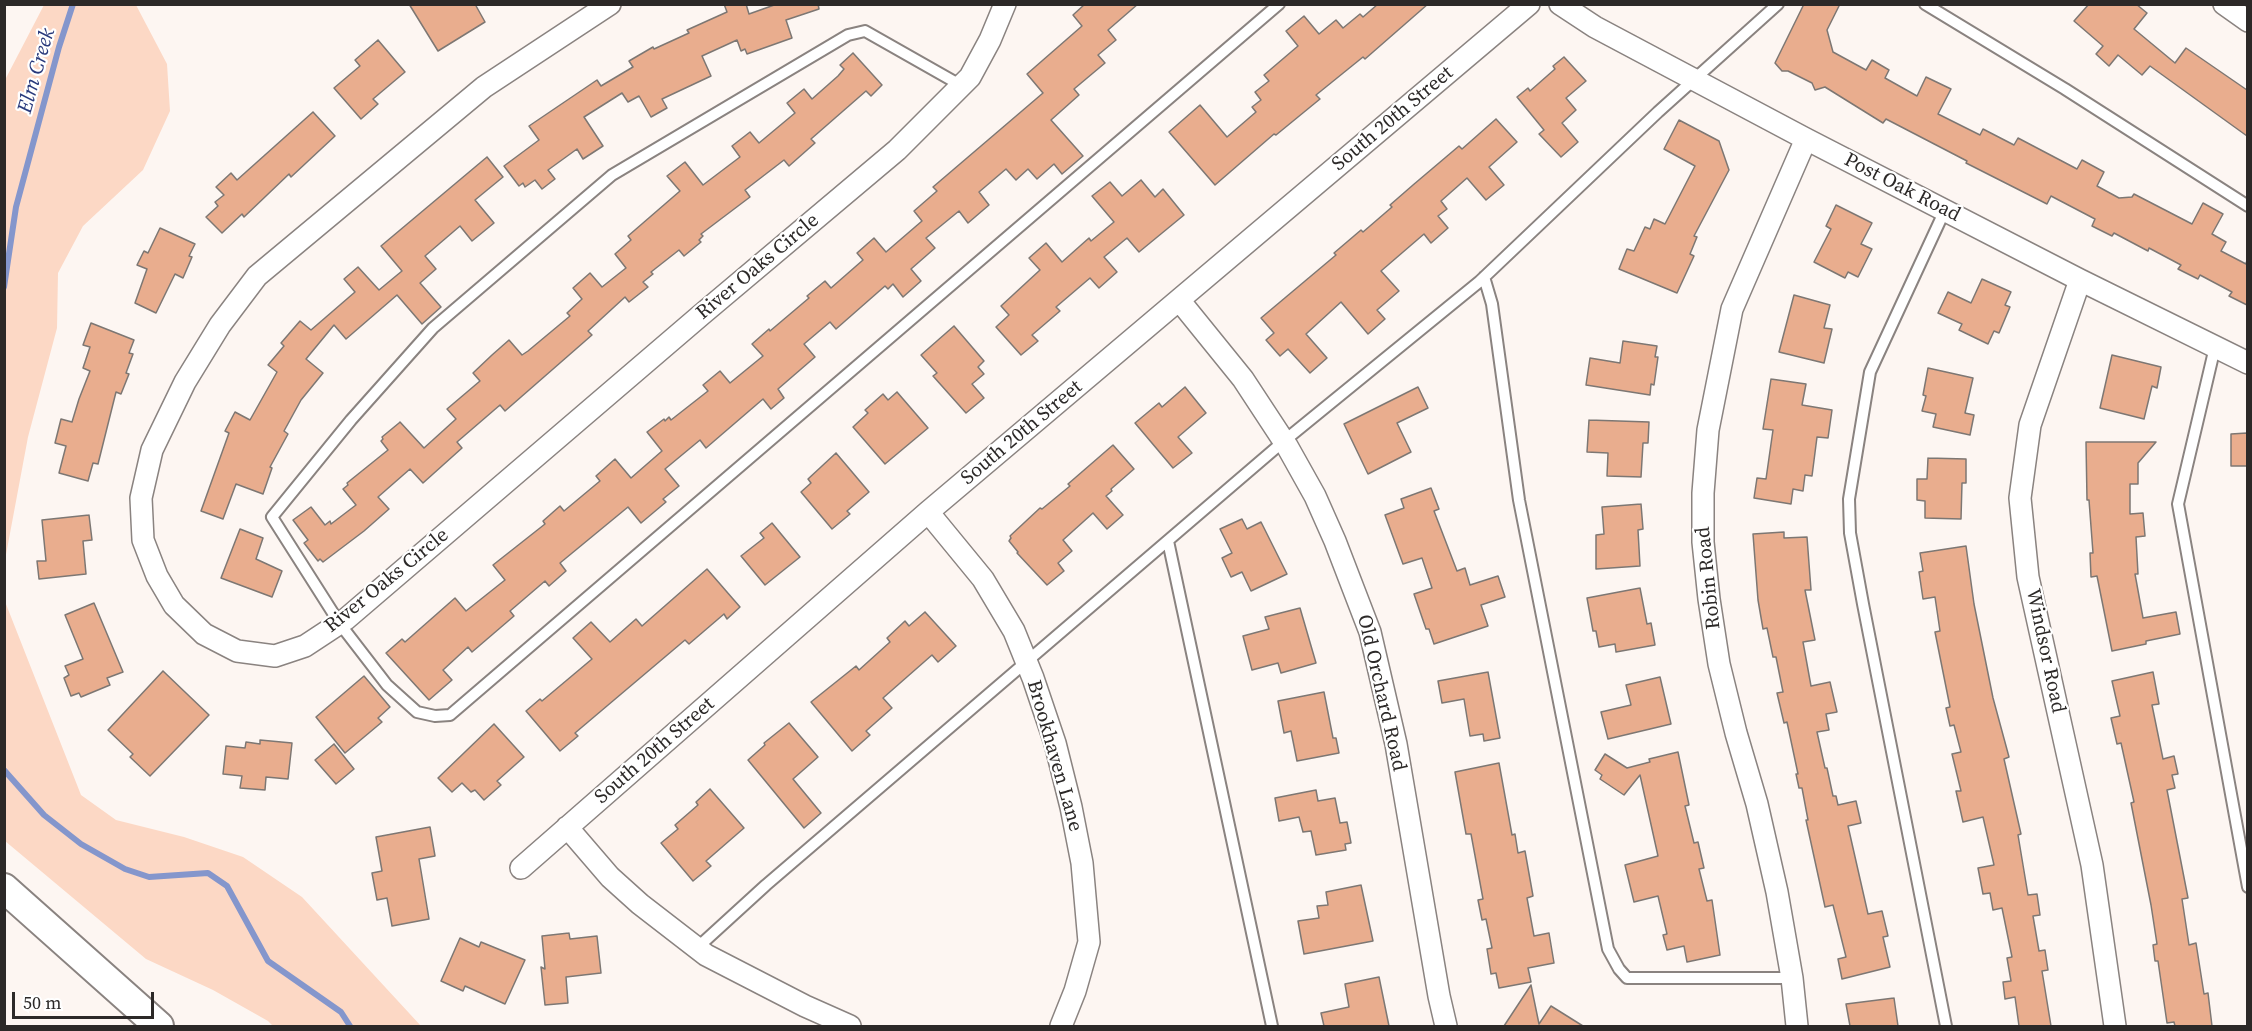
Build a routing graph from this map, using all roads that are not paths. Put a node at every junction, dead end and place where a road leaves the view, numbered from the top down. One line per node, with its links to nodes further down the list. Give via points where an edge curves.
1 (610, 4): 23 (street, River Oaks Circle, via 484,87 257,276 220,325 185,382 152,450 141,498 143,540 174,605 204,634 237,651 274,656 305,646)
2 (1005, 4): 11 (street, River Oaks Circle, via 990,40)
3 (1279, 4): 23 (lane, via 450,715 417,712 387,685)
4 (1529, 4): 17 (street, South 20th Street)
5 (1560, 4): 10 (street, Post Oak Road)
6 (1778, 4): 10 (lane)
7 (1925, 4): 13 (lane)
8 (2224, 4): 9 (street)
9 (2247, 21)
10 (1695, 80): 12 (street, Post Oak Road); 15 (lane)
11 (962, 86): 23 (street, River Oaks Circle, via 897,150); 23 (lane, via 865,31 848,35 612,175 433,328 272,517)
12 (1806, 139): 14 (street, Post Oak Road); 30 (street, Robin Road, via 1732,309 1708,430 1703,493 1703,542 1719,663 1757,804)
13 (2247, 206)
14 (1945, 210): 16 (street, Post Oak Road); 37 (lane, via 1870,372 1849,499 1850,533 1863,604)
15 (1484, 277): 20 (lane); 30 (lane, via 1492,304 1519,500 1608,949 1627,978)
16 (2080, 280): 18 (street, Post Oak Road); 38 (street, Windsor Road, via 2030,424 2020,498 2028,577 2092,865)
17 (1179, 300): 20 (street, Old Orchard Road, via 1243,379); 21 (street, South 20th Street)
18 (2215, 347): 19 (street, Post Oak Road); 27 (lane, via 2178,504)
19 (2247, 363)
20 (1284, 441): 22 (lane); 35 (street, Old Orchard Road, via 1315,496 1370,632 1396,744)
21 (928, 512): 24 (street, Brookhaven Lane, via 982,579 1014,631); 25 (street, South 20th Street)
22 (1168, 541): 24 (lane); 34 (lane)
23 (339, 624)
24 (1027, 662): 29 (lane); 33 (street, Brookhaven Lane, via 1055,743 1082,863 1089,942)
25 (567, 827): 26 (street, South 20th Street); 29 (street, via 610,877)
26 (521, 868)
27 (2247, 887)
28 (4, 888): 31 (main road)
29 (698, 948): 32 (street)
30 (1792, 978): 36 (street, Robin Road)
31 (159, 1026)
32 (850, 1026)
33 (1060, 1026)
34 (1272, 1026)
35 (1446, 1026)
36 (1797, 1026)
37 (1946, 1026)
38 (2115, 1026)

